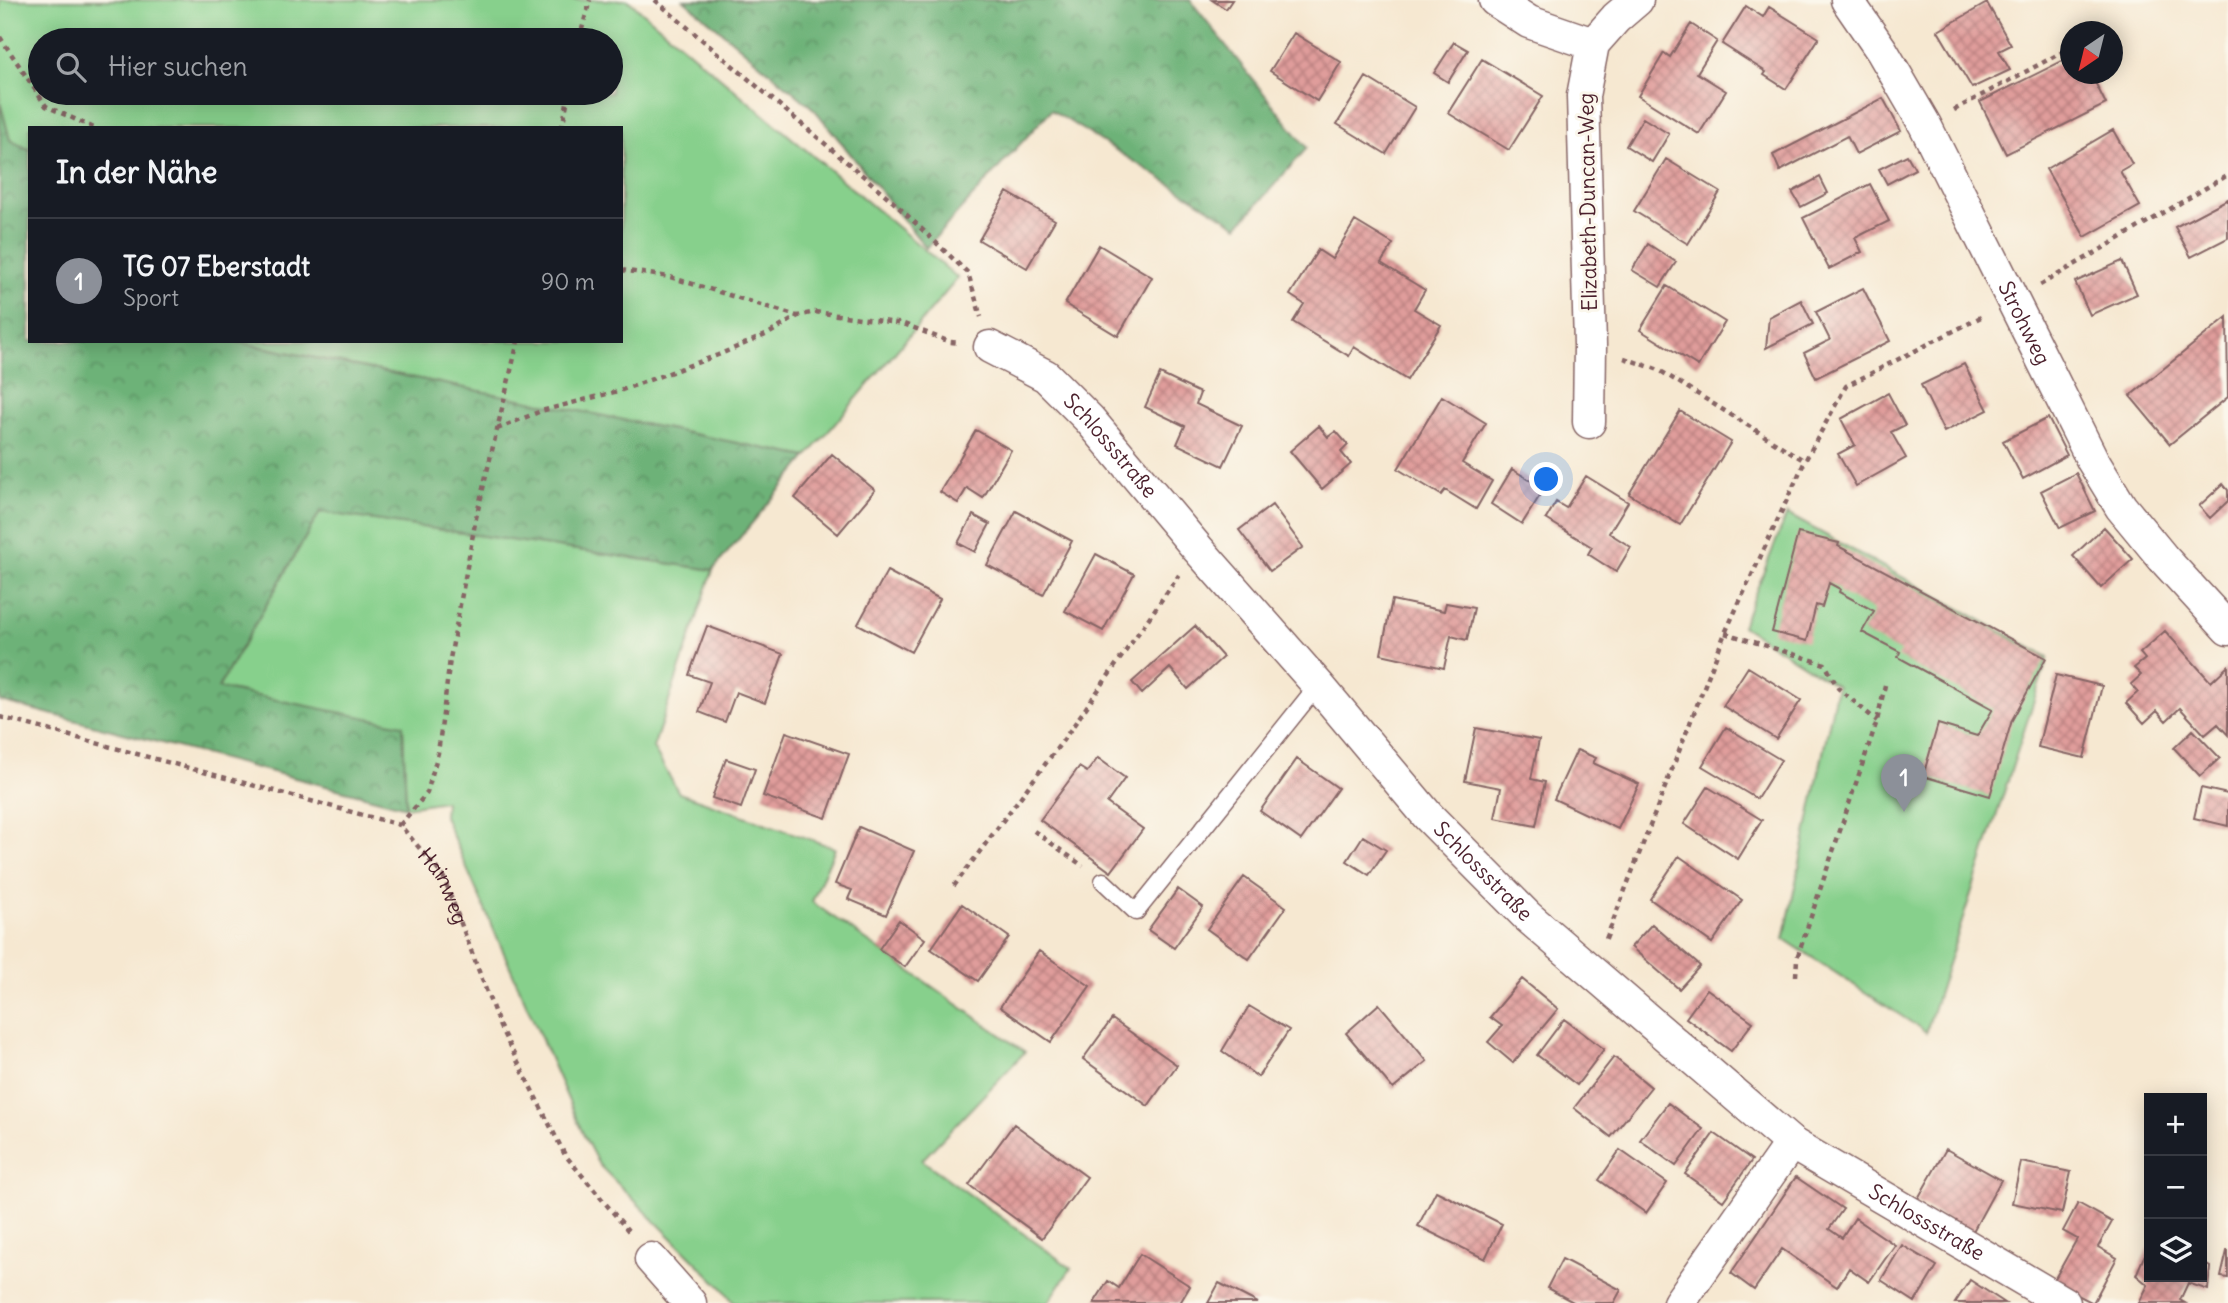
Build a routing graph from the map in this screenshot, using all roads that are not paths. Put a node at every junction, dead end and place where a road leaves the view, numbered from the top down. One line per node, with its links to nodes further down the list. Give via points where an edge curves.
1 (1495, 0): 4 (street, via 1529,22)
2 (1637, 0): 4 (street, Elizabeth-Duncan-Weg)
3 (1847, 0): 7 (street, Strohweg, via 1925,125 2093,461 2121,507)
4 (1594, 44): 6 (street, Elizabeth-Duncan-Weg, via 1583,96)
5 (990, 347): 8 (street, Schlossstraße, via 1046,376 1089,419)
6 (1589, 422)
7 (2228, 629)
8 (1318, 685): 9 (lane, via 1136,912); 10 (street, Schlossstraße, via 1428,816 1528,917)
9 (1103, 881)
10 (1791, 1143): 13 (street); 14 (street, Schlossstraße)
11 (651, 1259): 12 (street)
12 (690, 1303)
13 (1679, 1303)
14 (2064, 1303)

